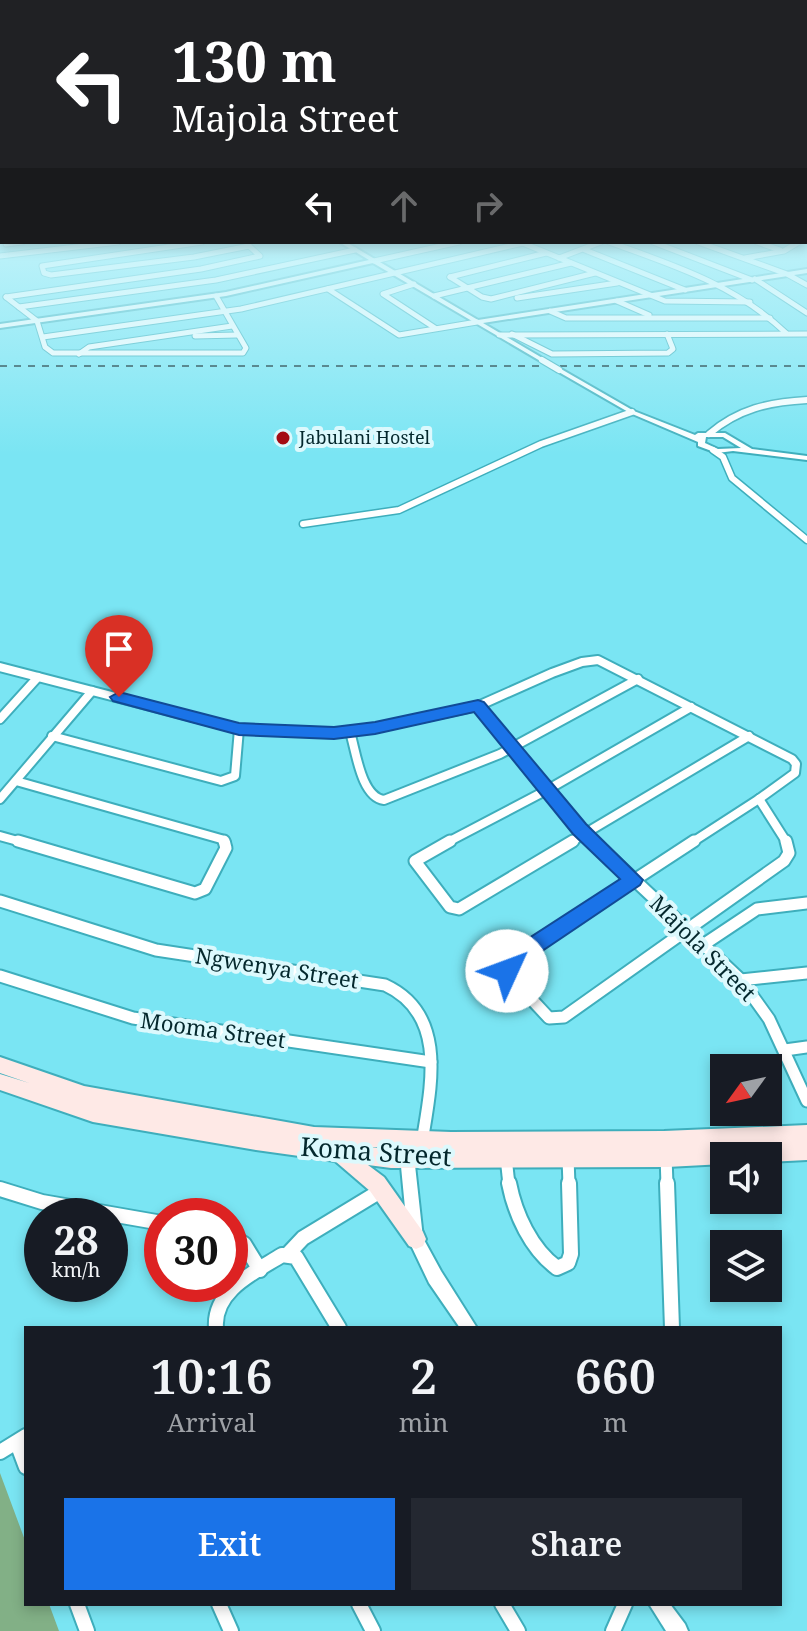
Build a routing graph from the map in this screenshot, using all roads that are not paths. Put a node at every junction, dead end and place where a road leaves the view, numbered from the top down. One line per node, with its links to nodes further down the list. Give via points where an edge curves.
1 (14, 303): 12 (street)
2 (47, 303): 12 (street)
3 (165, 303): 17 (street)
4 (220, 303): 13 (street)
5 (261, 303): 13 (street)
6 (350, 303): 21 (street, via 399,335)
7 (397, 303): 21 (street)
8 (446, 303): 18 (street)
9 (603, 303): 14 (street)
10 (622, 303): 15 (street)
11 (751, 303): 16 (street)
12 (19, 307): 17 (street)
13 (224, 311): 20 (street); 29 (street)
14 (550, 311): 15 (street, via 563,317); 18 (street)
15 (656, 317): 16 (street)
16 (770, 318): 22 (street)
17 (37, 321): 19 (street); 29 (street)
18 (477, 322): 21 (street); 28 (street)
19 (0, 326)
20 (232, 326): 26 (street); 27 (street)
21 (435, 328)
22 (786, 333): 24 (street); 25 (street)
23 (512, 334): 24 (street); 24 (street, via 552,354 668,353 673,349); 28 (street)
24 (667, 334)
25 (807, 334)
26 (172, 335): 27 (street); 30 (street, via 89,347)
27 (237, 335): 30 (street, via 246,348 238,354)
28 (499, 335): 32 (street, bridge)
29 (43, 337): 30 (street, via 48,351)
30 (79, 354)
31 (807, 400): 33 (street, via 752,407)
32 (632, 412): 35 (street); 40 (street, via 541,444 399,510)
33 (717, 425): 34 (street); 35 (street)
34 (721, 434): 35 (street); 36 (street, via 733,439)
35 (704, 436): 37 (street, via 703,446)
36 (733, 448): 37 (street); 38 (street); 39 (street)
37 (713, 450): 39 (street)
38 (807, 458)
39 (725, 461): 41 (street, via 732,478)
40 (303, 524)
41 (807, 540)
42 (0, 667): 43 (street)
43 (38, 677): 45 (street); 48 (street)
44 (638, 679): 46 (street, via 598,660 582,662); 47 (street); 53 (street)
45 (92, 691): 49 (street); 51 (street)
46 (478, 706): 50 (street); 53 (street, Majola Street)
47 (691, 707): 52 (street); 55 (street)
48 (0, 719)
49 (239, 729): 50 (street); 51 (street, via 235,776 221,781)
50 (350, 732): 53 (street, via 369,792 382,800)
51 (52, 736): 54 (street)
52 (749, 736): 57 (street, via 796,764 795,773); 58 (street)
53 (513, 748): 55 (street, Majola Street)
54 (16, 781): 56 (street); 59 (street, via 224,840 225,850 201,892 195,893)
55 (547, 790): 58 (street, Majola Street); 58 (street, via 416,860 417,868 454,909)
56 (0, 799)
57 (759, 799): 60 (street); 63 (street, via 788,845 788,856)
58 (585, 834): 60 (street, Majola Street)
59 (0, 836)
60 (633, 880): 63 (street, Majola Street); 63 (street, via 508,966 511,978 546,1016 561,1018)
61 (0, 901): 70 (street, Ngwenya Street, via 156,950 395,987 419,1012)
62 (807, 903): 64 (street, via 757,909)
63 (687, 930): 64 (street, Majola Street)
64 (703, 945): 67 (street, Majola Street)
65 (807, 973): 67 (street)
66 (0, 976): 70 (street, Mooma Street, via 133,1018)
67 (741, 980): 69 (street, Majola Street)
68 (807, 1047): 69 (street)
69 (785, 1050): 73 (street, Majola Street)
70 (431, 1062): 75 (street, Ngwenya Street)
71 (0, 1065): 75 (main road, Koma Street, via 84,1094 314,1136)
72 (0, 1082): 79 (main road, Koma Street, via 93,1113)
73 (807, 1101)
74 (807, 1134): 77 (main road, Koma Street)
75 (412, 1147): 76 (main road, Koma Street); 79 (main road, Koma Street); 80 (main road, Koma Street); 84 (street)
76 (568, 1149): 77 (main road, Koma Street); 80 (main road, Koma Street); 80 (street, via 571,1254 568,1263 557,1268 517,1216)
77 (666, 1149): 78 (main road, Koma Street); 91 (street)
78 (807, 1151)
79 (335, 1152): 82 (main road)
80 (506, 1157)
81 (0, 1189): 83 (street)
82 (382, 1190): 84 (main road); 86 (street, via 303,1238)
83 (144, 1220)
84 (416, 1239): 90 (street)
85 (248, 1250): 87 (street)
86 (291, 1256): 87 (street, via 282,1255); 89 (street)
87 (260, 1270): 88 (street, via 222,1297)
88 (216, 1326)
89 (338, 1326)
90 (468, 1326)
91 (672, 1326)
92 (22, 1439): 93 (street)
93 (0, 1452)
94 (78, 1606): 100 (street)
95 (220, 1606): 101 (street)
96 (360, 1606): 102 (street)
97 (503, 1606): 103 (street)
98 (624, 1606): 104 (street)
99 (659, 1606): 105 (street)
100 (87, 1631)
101 (231, 1631)
102 (373, 1631)
103 (518, 1631)
104 (613, 1631)
105 (678, 1631)

